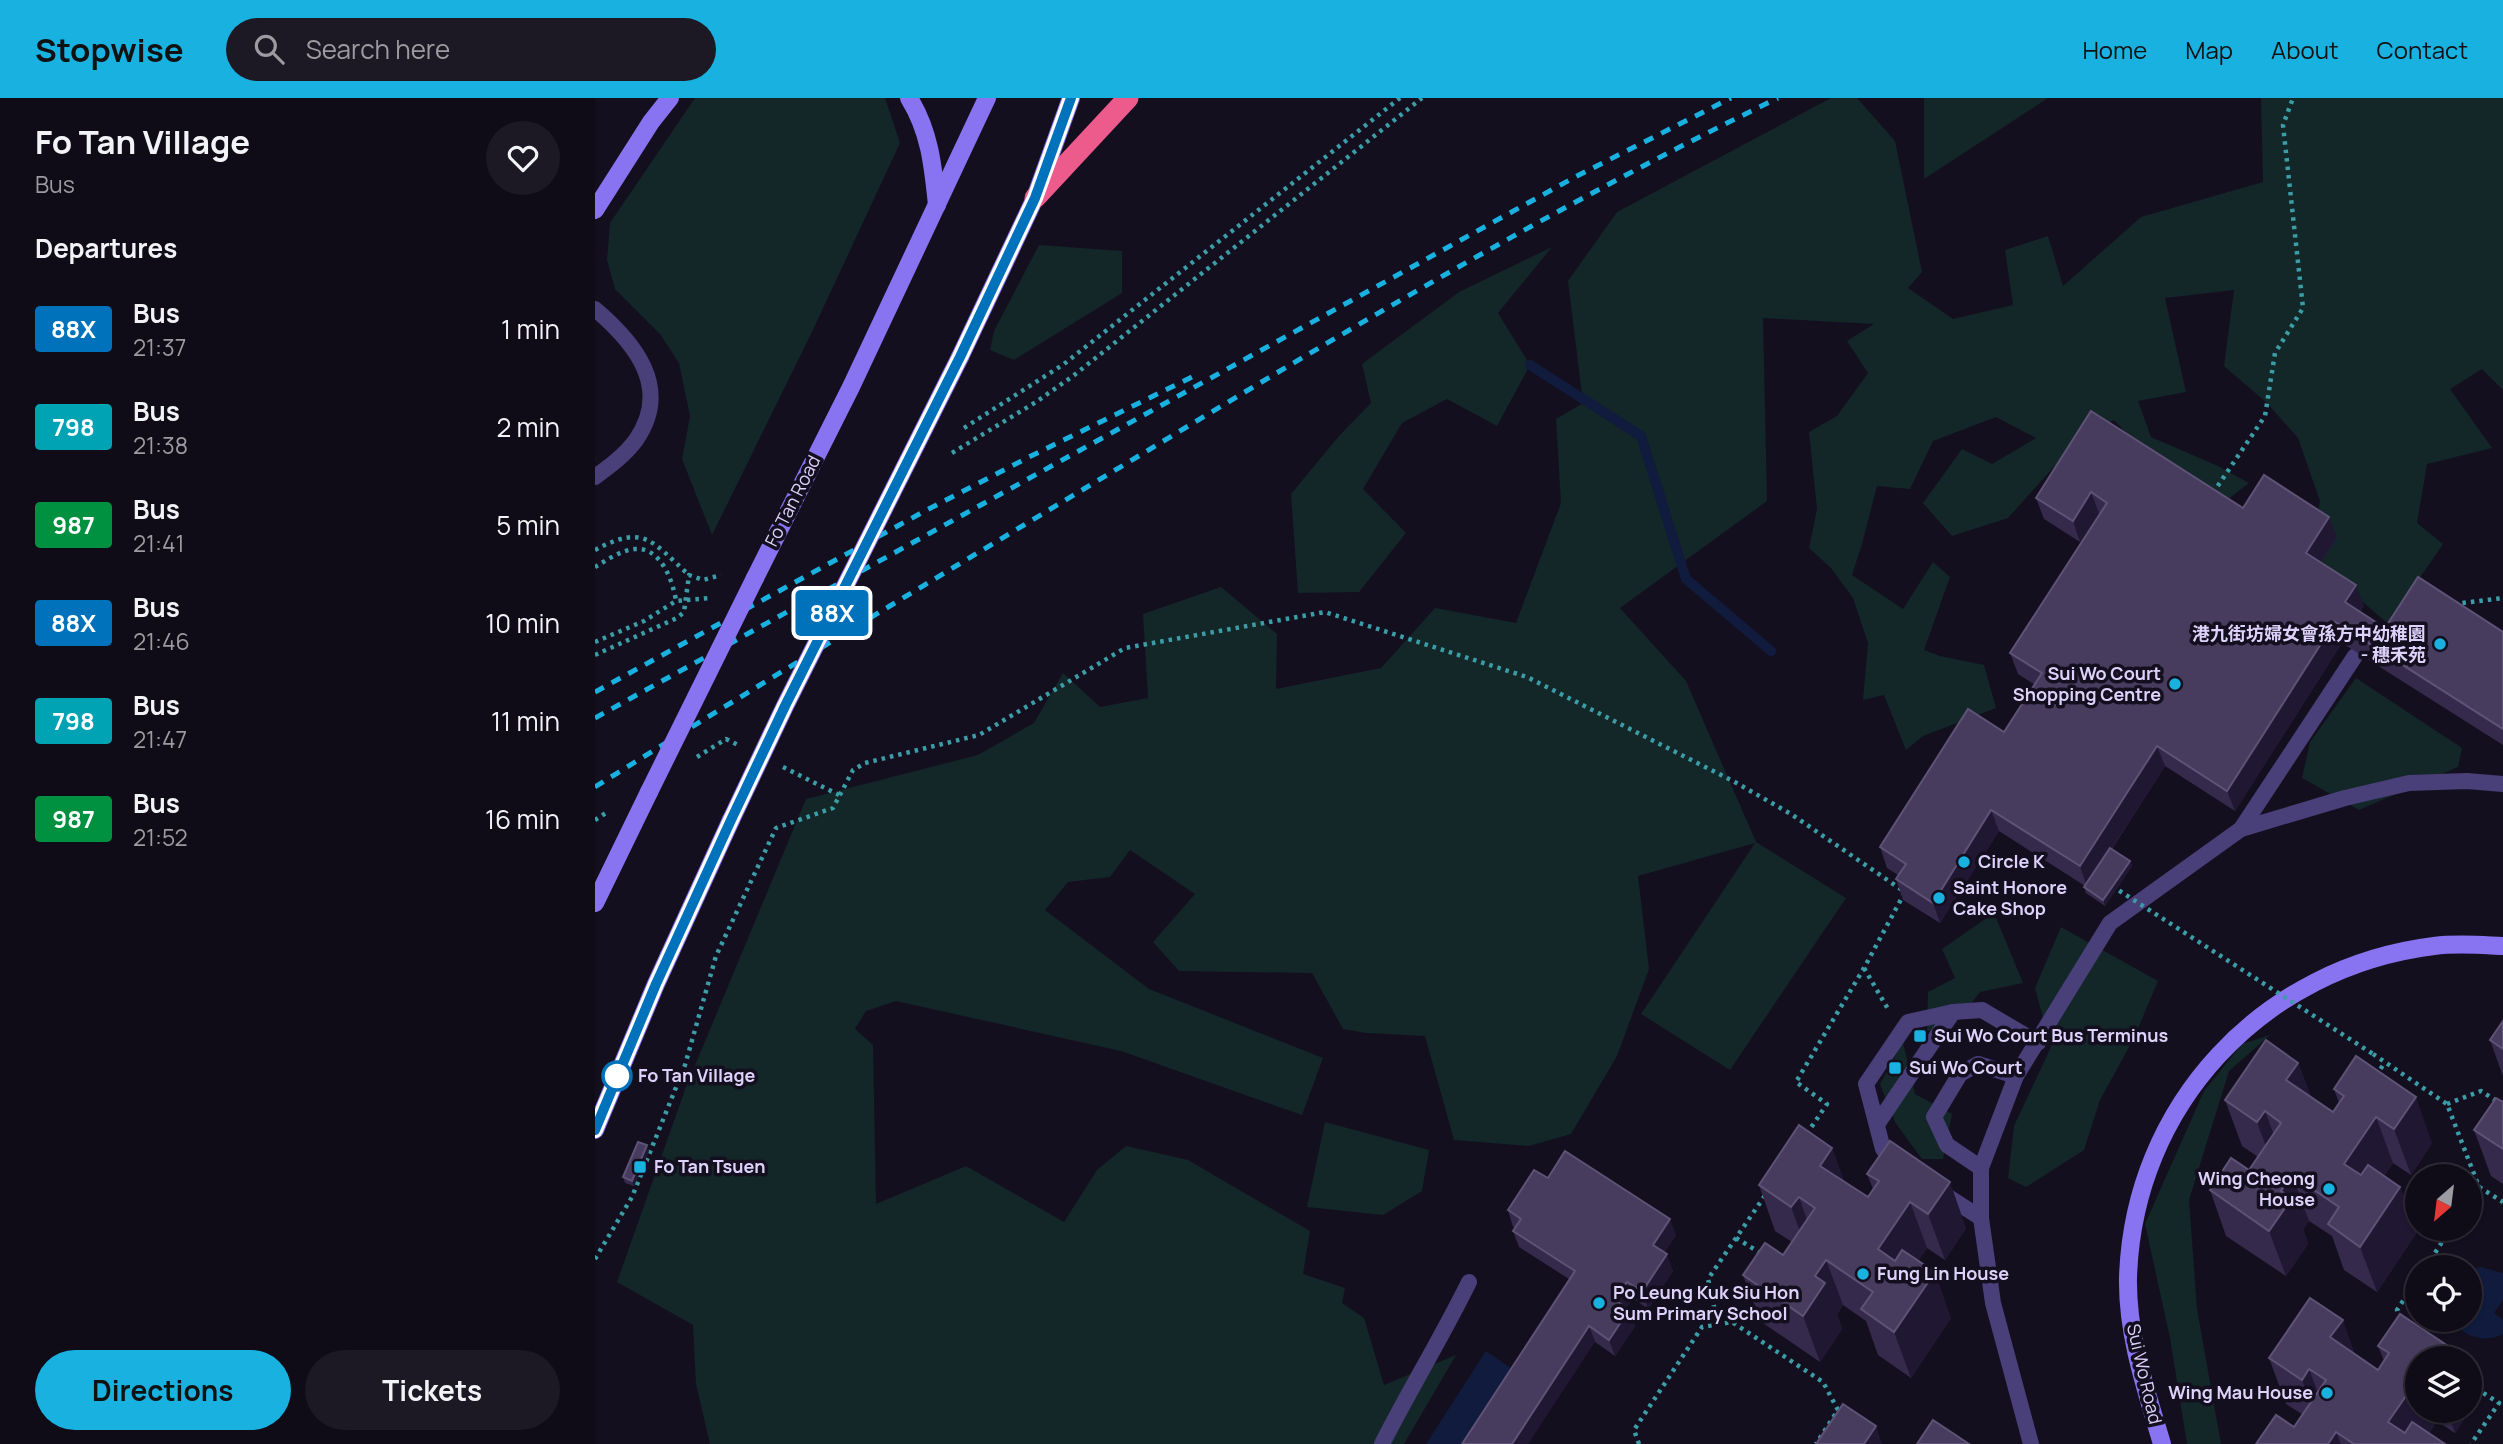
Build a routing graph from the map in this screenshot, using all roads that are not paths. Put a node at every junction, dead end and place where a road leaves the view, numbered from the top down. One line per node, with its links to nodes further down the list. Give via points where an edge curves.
1 (670, 98): 8 (main road)
2 (909, 98): 7 (main road, via 930,147)
3 (987, 98): 7 (main road, Fo Tan Road)
4 (1071, 98): 6 (main road)
5 (1128, 98): 6 (highway)
6 (1035, 198): 20 (main road, bridge, via 731,820)
7 (937, 205): 14 (main road, Fo Tan Road, bridge)
8 (595, 210)
9 (595, 309): 10 (lane, via 636,350 647,375 650,400 635,441)
10 (595, 477)
11 (2355, 656): 13 (lane)
12 (2503, 784): 13 (lane, via 2409,783)
13 (2241, 829): 17 (lane, via 2110,923)
14 (595, 903)
15 (2503, 946): 26 (main road, Sui Wo Road, via 2423,947 2327,976 2295,992 2241,1033 2193,1084 2174,1114 2143,1184 2130,1248 2128,1281 2135,1345)
16 (1953, 1012): 17 (lane, via 1982,1010); 19 (lane); 19 (lane, via 1908,1022 1867,1084)
17 (2038, 1043): 18 (lane)
18 (2017, 1076): 21 (lane); 21 (lane, via 1978,1063 1960,1074 1934,1117 1947,1145)
19 (1878, 1124): 22 (lane, via 1883,1149 1900,1168)
20 (595, 1130)
21 (1981, 1168): 22 (lane)
22 (1981, 1218): 25 (lane, via 1993,1303)
23 (1469, 1282): 24 (lane)
24 (1382, 1444)
25 (2031, 1444)
26 (2162, 1444)

